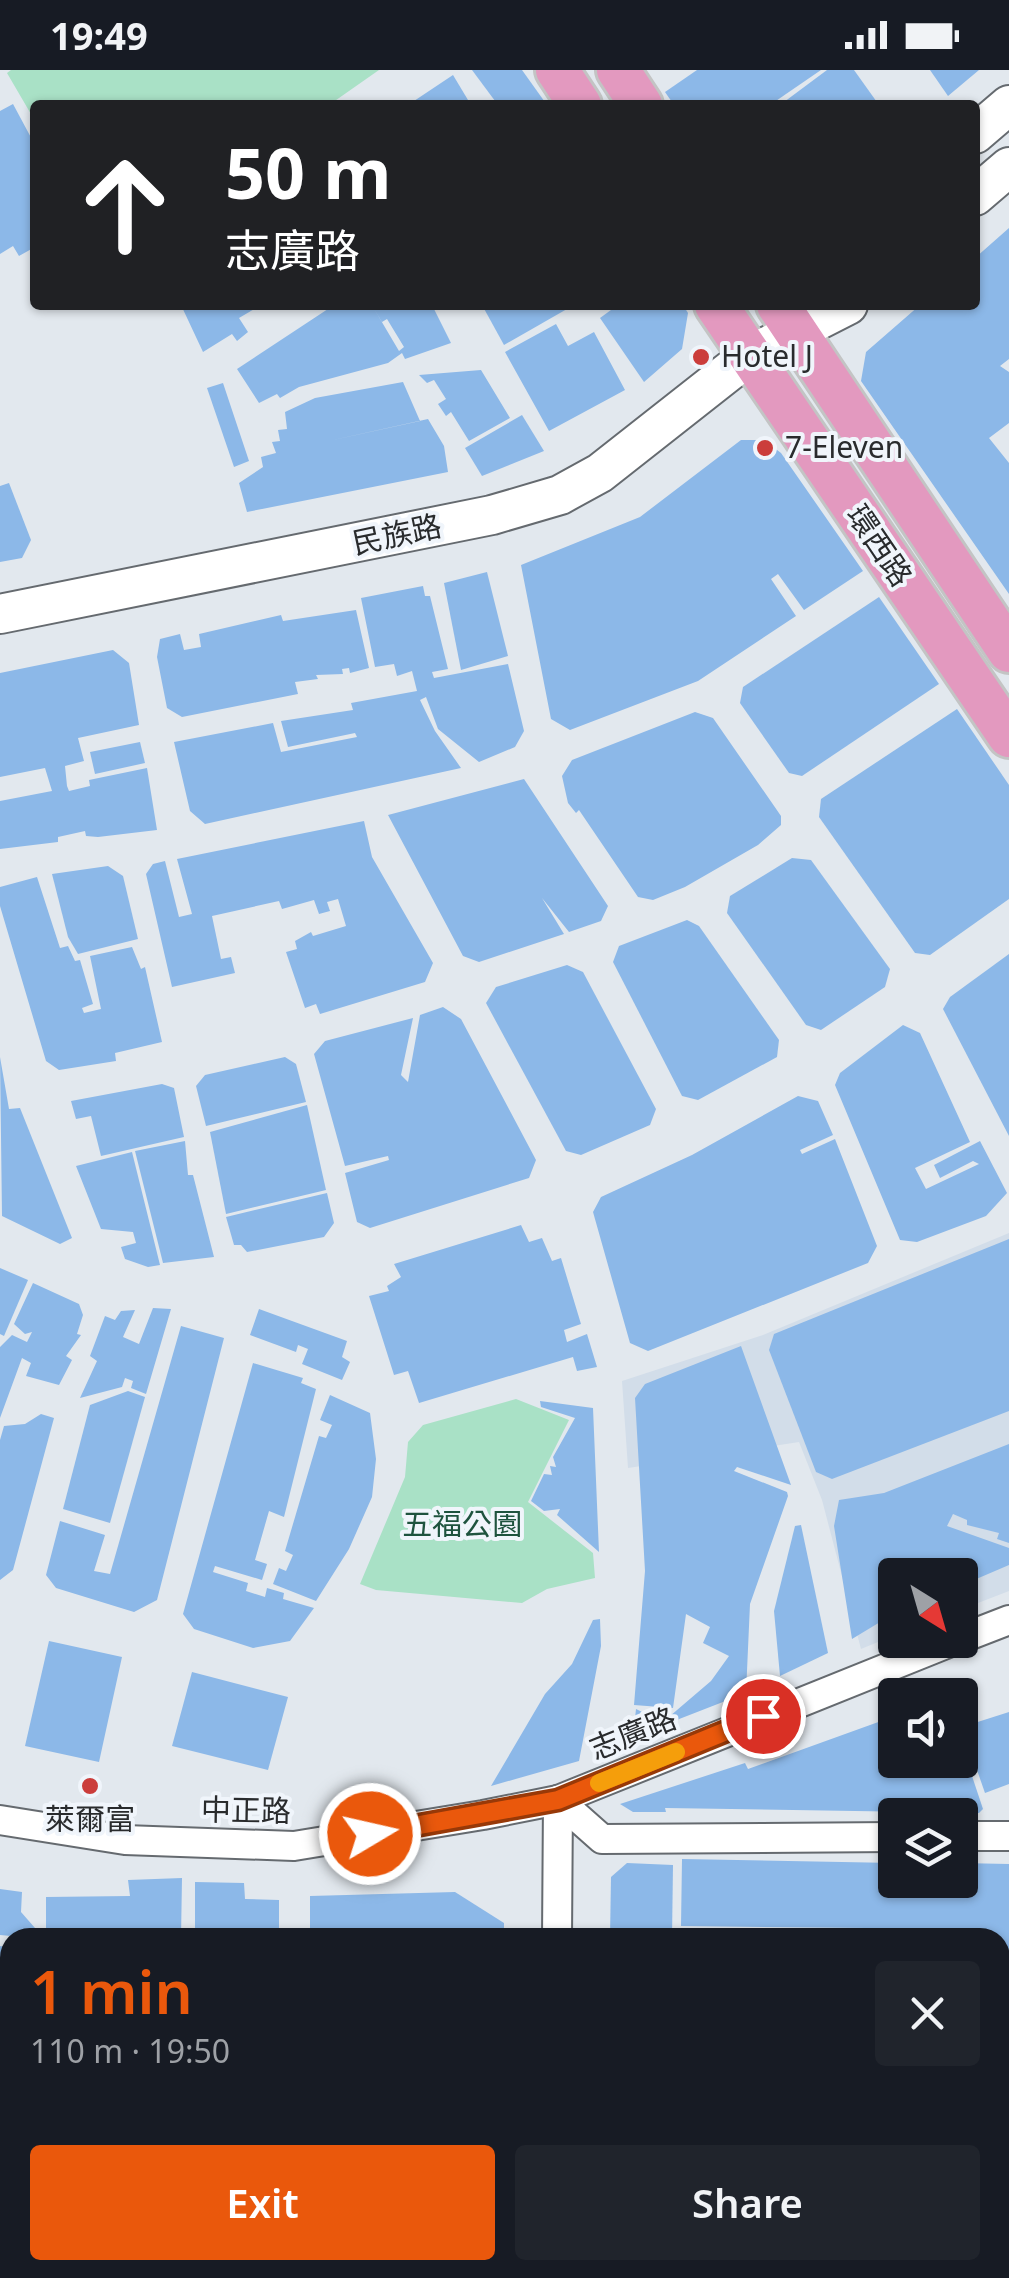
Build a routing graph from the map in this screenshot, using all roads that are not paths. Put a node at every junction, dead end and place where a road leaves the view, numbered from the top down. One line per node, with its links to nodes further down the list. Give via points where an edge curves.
1 (557, 70): 3 (main road)
2 (618, 70): 4 (main road)
3 (577, 100)
4 (639, 100)
5 (1009, 105): 6 (main road)
6 (980, 130)
7 (1009, 166): 8 (main road)
8 (980, 192)
9 (719, 310): 11 (main road, 環西路)
10 (784, 313): 11 (main road, 民族路); 13 (main road, 環西路)
11 (750, 355): 12 (main road, 民族路, via 600,473 560,495 492,516); 14 (main road, 環西路)
12 (0, 614)
13 (1009, 651)
14 (1009, 736)
15 (1009, 1620): 16 (street, 志廣路)
16 (978, 1632)
17 (911, 1658): 18 (street, 志廣路)
18 (558, 1800): 19 (street, 中正路, via 294,1846 126,1840); 22 (street, via 602,1838); 23 (street)
19 (0, 1820)
20 (978, 1836): 21 (street)
21 (1009, 1836)
22 (878, 1837)
23 (557, 1928)

